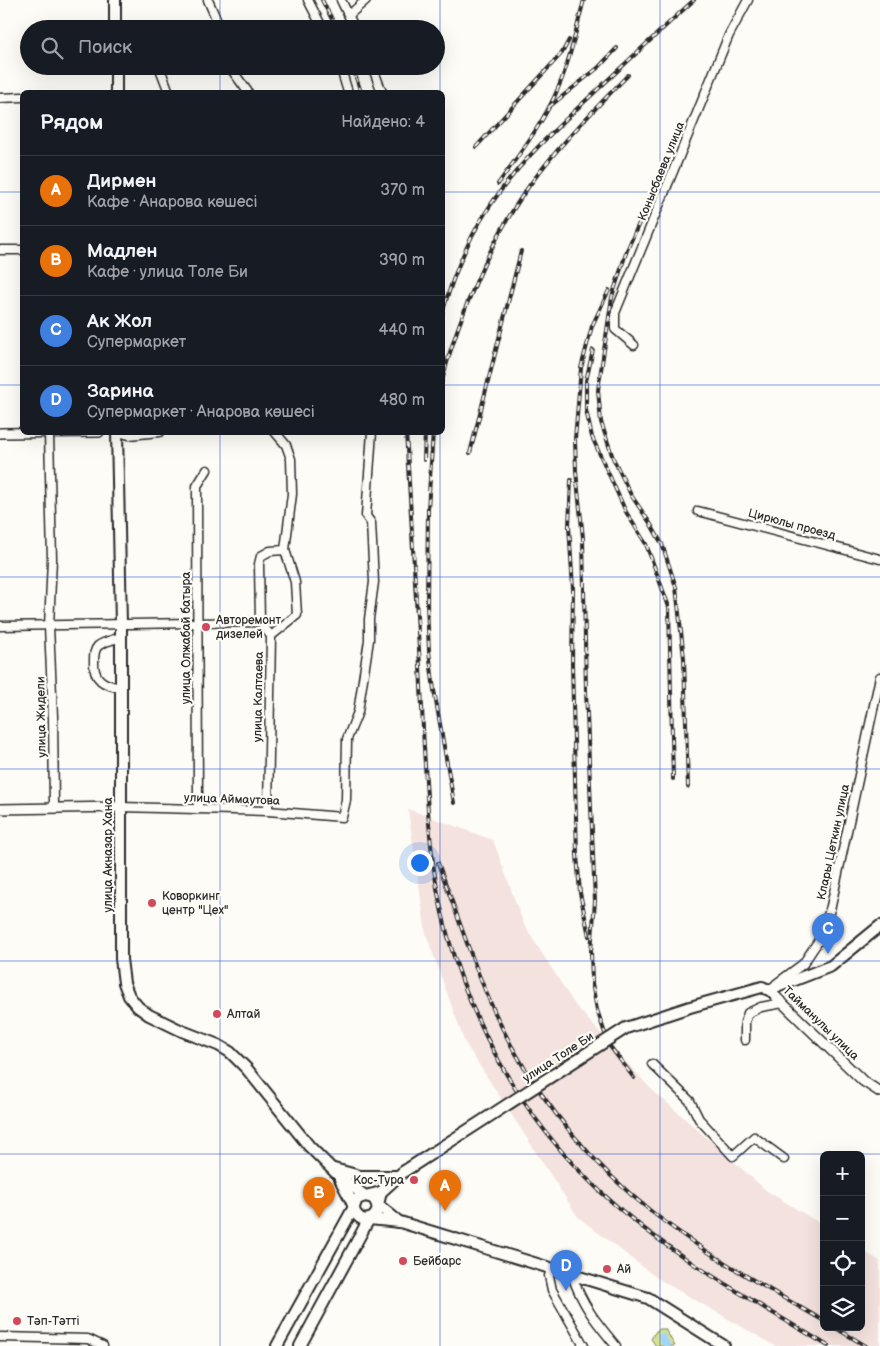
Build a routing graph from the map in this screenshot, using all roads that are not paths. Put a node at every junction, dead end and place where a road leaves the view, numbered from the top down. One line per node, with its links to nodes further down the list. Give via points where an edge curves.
1 (114, 0): 8 (main road)
2 (208, 0): 9 (street)
3 (308, 0): 10 (street)
4 (341, 0): 7 (street)
5 (366, 0): 7 (street)
6 (748, 0): 26 (street, Конысбаева улица, via 729,35 615,313 614,329)
7 (349, 16): 11 (street)
8 (115, 20)
9 (217, 20)
10 (318, 20)
11 (351, 20)
12 (116, 75): 17 (main road)
13 (162, 75): 18 (street)
14 (236, 75): 19 (street)
15 (343, 75): 20 (street)
16 (375, 75): 21 (street)
17 (116, 90)
18 (168, 90)
19 (247, 90)
20 (347, 90)
21 (381, 90)
22 (20, 97): 23 (street)
23 (0, 98)
24 (0, 250): 25 (street)
25 (20, 250)
26 (634, 346)
27 (0, 433): 28 (street)
28 (20, 433)
29 (49, 435): 41 (street, улица Жидели, via 52,559)
30 (117, 435): 39 (main road, улица Акназар Хана)
31 (278, 435): 35 (street, via 292,459)
32 (372, 435): 50 (street, улица Аймаутова, via 366,516 371,523 374,582 358,712 347,739 346,800 342,817)
33 (207, 470): 38 (street, улица Олжабай батыра, via 197,486)
34 (698, 511): 36 (street, Цирюлы проезд)
35 (286, 550): 37 (street, via 270,551 261,556 258,564); 42 (street, via 295,582 297,615)
36 (880, 560)
37 (260, 622): 38 (street); 42 (street, улица Калтаева)
38 (198, 623): 39 (street); 49 (street, улица Олжабай батыра)
39 (121, 624): 41 (street); 43 (main road, улица Акназар Хана)
40 (0, 626): 41 (street)
41 (49, 626): 46 (street, улица Жидели)
42 (271, 636): 50 (street, улица Калтаева)
43 (120, 637): 45 (main road, улица Акназар Хана); 45 (street, via 97,647 94,669 104,683)
44 (880, 677): 52 (street, Клары Цеткин улица, via 826,922 803,964)
45 (121, 688): 47 (main road, улица Акназар Хана)
46 (54, 807): 47 (street); 48 (street)
47 (120, 807): 49 (street, улица Аймаутова); 58 (main road, улица Акназар Хана, via 121,958 129,996 149,1016 230,1052)
48 (0, 809)
49 (198, 809): 50 (street, улица Аймаутова)
50 (268, 810)
51 (880, 926): 52 (main road, улица Толе Би, via 831,966)
52 (765, 988): 53 (street, Тайманулы улица); 59 (main road, улица Толе Би, bridge, via 626,1028)
53 (783, 1003): 54 (street, via 748,1013); 56 (street, Тайманулы улица, via 863,1081)
54 (745, 1040)
55 (652, 1064): 57 (street, via 690,1101 699,1119 733,1156 754,1137)
56 (880, 1092)
57 (784, 1159)
58 (330, 1167): 59 (main road, via 360,1176); 60 (main road, улица Акназар Хана)
59 (400, 1174): 61 (main road, улица Толе Би)
60 (338, 1175): 62 (main road, улица Акназар Хана); 64 (main road, улица Акназар Хана)
61 (381, 1192): 62 (main road); 63 (main road)
62 (365, 1196): 63 (main road, via 373,1198); 64 (main road, via 357,1199)
63 (378, 1205): 65 (main road, via 375,1215); 66 (main road)
64 (354, 1207): 65 (main road, via 357,1216); 71 (main road)
65 (369, 1219): 66 (main road); 72 (main road)
66 (400, 1222): 67 (main road)
67 (551, 1269): 68 (main road); 73 (street, via 552,1290)
68 (572, 1275): 74 (street, via 592,1318); 75 (main road, via 648,1298)
69 (0, 1337): 70 (street, via 88,1339)
70 (103, 1346)
71 (278, 1346)
72 (300, 1346)
73 (584, 1346)
74 (616, 1346)
75 (724, 1346)

